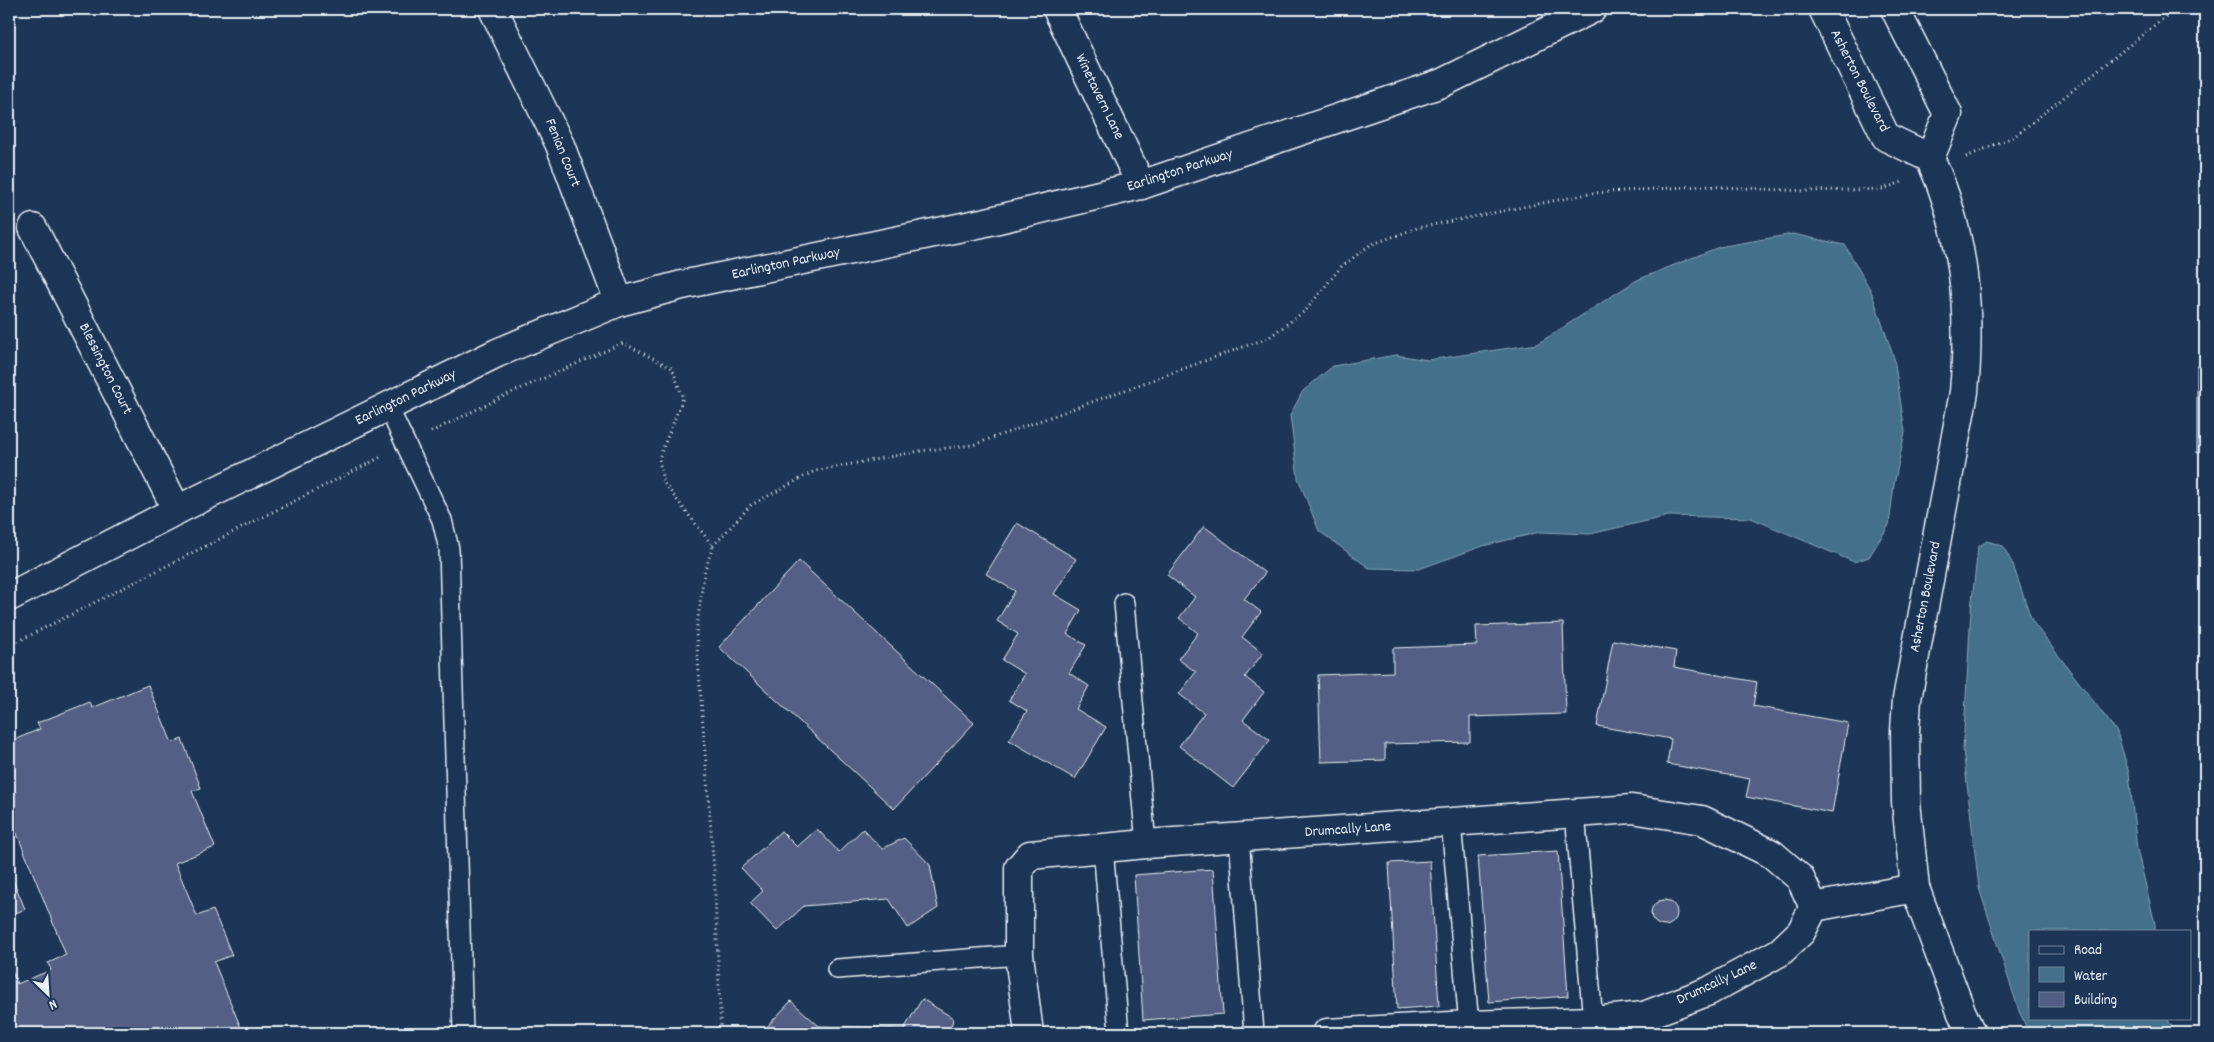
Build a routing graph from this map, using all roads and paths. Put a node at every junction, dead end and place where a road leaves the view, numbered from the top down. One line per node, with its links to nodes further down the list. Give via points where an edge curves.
1 (493, 9): 10 (street, Fenian Court, via 560,146)
2 (1057, 9): 8 (street, Winetavern Lane)
3 (1592, 9): 8 (street, Earlington Parkway, via 1442,83)
4 (1823, 9): 7 (street, Asherton Boulevard, via 1886,137)
5 (1895, 9): 7 (street, via 1948,114)
6 (2175, 9): 7 (path, via 2015,136)
7 (1933, 164): 14 (path, via 1883,189 1806,191 1700,186 1593,193 1417,228 1370,245 1341,267 1306,310 1268,338 973,444 815,471 751,505); 23 (street, Asherton Boulevard, via 1954,218 1965,277 1968,352 1964,392 1907,699 1906,802)
8 (1141, 185): 10 (street, Earlington Parkway, via 982,223 682,285)
9 (33, 228): 13 (street, Blessington Court)
10 (619, 302): 11 (street, Earlington Parkway, via 497,353)
11 (388, 407): 12 (lane); 13 (street, Earlington Parkway)
12 (406, 445): 14 (path, via 504,396 623,343 672,368 683,398 659,458 663,482); 17 (path); 29 (lane, via 442,520 449,550)
13 (178, 510): 15 (street, Earlington Parkway)
14 (713, 546): 30 (path, via 704,573 696,633 714,870)
15 (9, 597)
16 (1124, 603): 21 (lane)
17 (9, 646)
18 (1576, 813): 19 (street, Drumcally Lane); 24 (street, Drumcally Lane, via 1632,809 1702,820 1772,854 1800,878); 27 (lane)
19 (1451, 822): 20 (street, Drumcally Lane); 28 (lane)
20 (1238, 837): 21 (street, Drumcally Lane); 33 (lane)
21 (1146, 844): 22 (street, Drumcally Lane)
22 (1103, 848): 25 (street, Drumcally Lane, via 1030,855 1019,868); 32 (lane)
23 (1915, 888): 24 (street); 35 (street, Asherton Boulevard)
24 (1814, 907): 27 (street, Drumcally Lane, via 1800,932 1780,952 1709,991 1644,1016)
25 (1019, 955): 26 (lane); 31 (street, Drumcally Lane)
26 (837, 969)
27 (1593, 1020): 28 (street, Drumcally Lane)
28 (1469, 1025): 34 (street, Drumcally Lane)
29 (463, 1033)
30 (720, 1033)
31 (1028, 1033)
32 (1119, 1033)
33 (1254, 1033)
34 (1327, 1033)
35 (1971, 1033)

